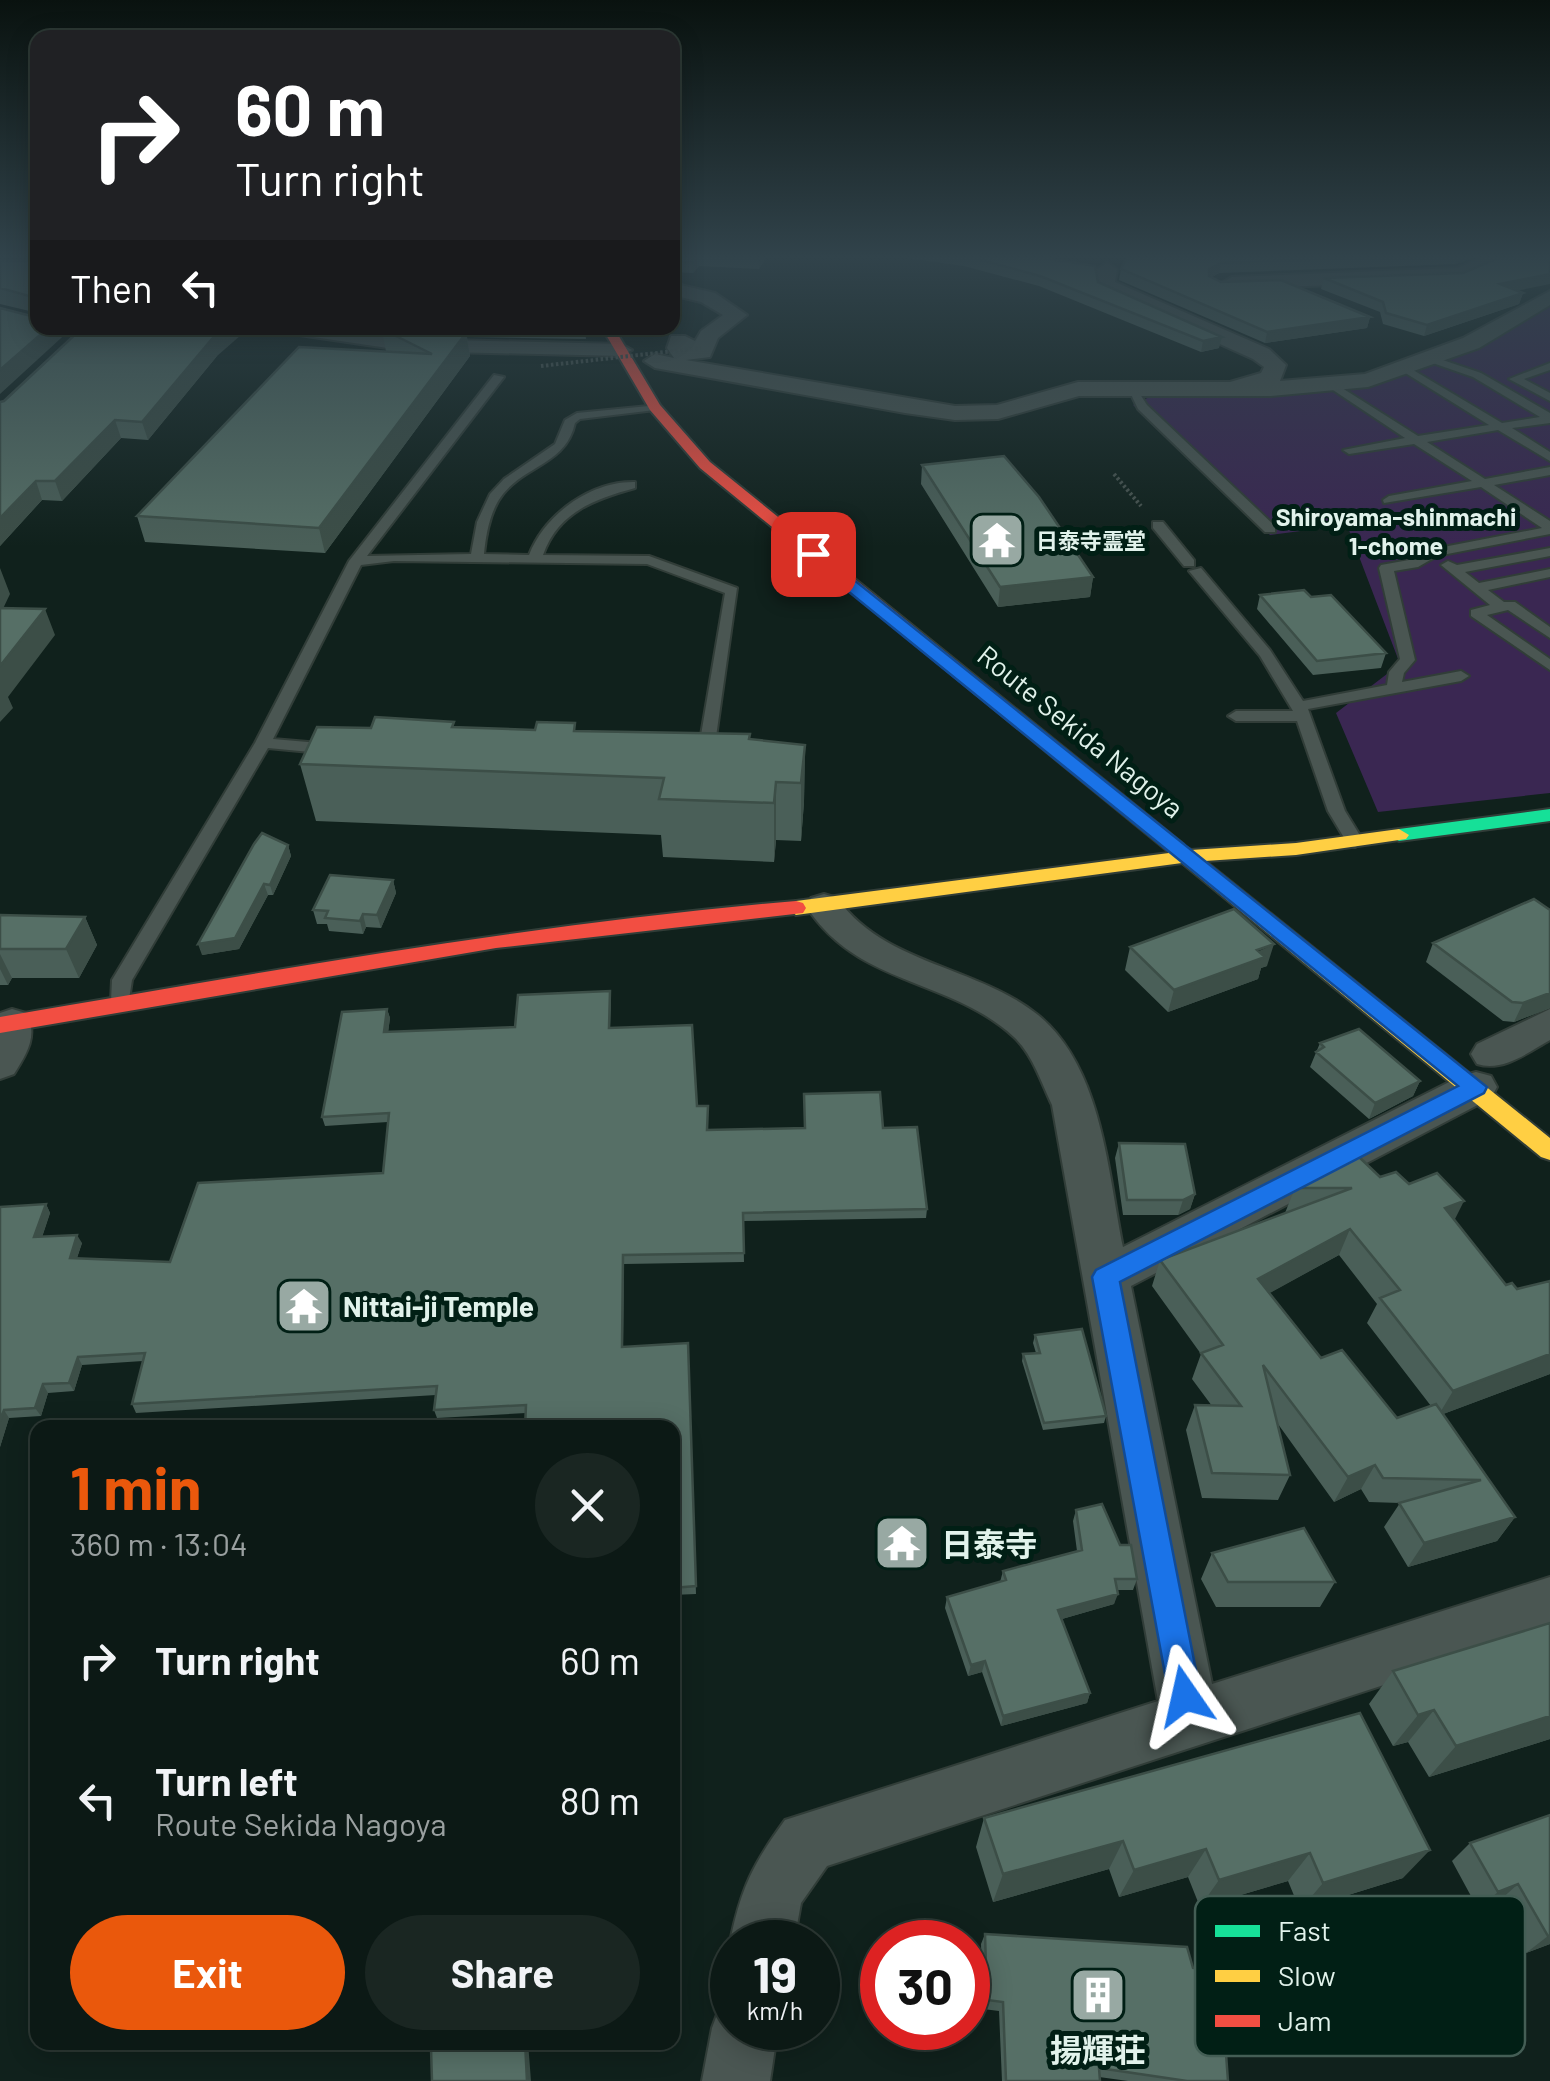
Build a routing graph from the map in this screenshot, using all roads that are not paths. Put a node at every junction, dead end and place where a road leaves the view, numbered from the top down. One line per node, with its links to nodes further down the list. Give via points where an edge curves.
1 (623, 353): 18 (main road, Route Sekida Nagoya)
2 (651, 353): 31 (main road, via 712,440)
3 (683, 353): 15 (street, via 955,413 998,412 1078,389)
4 (1259, 353): 16 (street, via 1275,365 1271,378)
5 (1446, 353): 6 (street)
6 (1432, 359): 8 (street); 10 (lane)
7 (1550, 366): 9 (lane)
8 (1403, 367): 14 (street); 20 (lane)
9 (1535, 371): 11 (lane); 13 (lane)
10 (1477, 374): 11 (lane); 19 (lane)
11 (1521, 376): 17 (lane, via 1515,378)
12 (498, 378): 36 (lane)
13 (1550, 380)
14 (1330, 384): 16 (street); 21 (lane)
15 (1132, 390): 16 (street); 30 (lane)
16 (1210, 390)
17 (1550, 398)
18 (655, 407): 35 (lane, via 569,422 568,440 557,451 494,495); 54 (main road, Route Sekida Nagoya, via 730,486)
19 (1550, 418): 20 (lane)
20 (1502, 426): 21 (lane); 23 (lane)
21 (1417, 440): 22 (lane); 25 (lane)
22 (1349, 450)
23 (1550, 456)
24 (1550, 471): 25 (lane)
25 (1484, 483): 27 (lane); 29 (lane)
26 (631, 485): 34 (lane, via 562,512)
27 (1389, 500)
28 (1158, 525): 45 (lane, via 1257,645)
29 (1550, 528): 33 (lane)
30 (1270, 529)
31 (837, 542)
32 (1550, 552): 37 (lane)
33 (1433, 553): 37 (lane); 44 (lane, via 1386,568 1408,660)
34 (535, 557): 35 (lane); 49 (lane, via 649,560 732,591 707,744)
35 (477, 558): 36 (lane)
36 (356, 561): 47 (lane)
37 (1454, 570): 39 (lane)
38 (1550, 574): 39 (lane)
39 (1476, 588): 40 (lane)
40 (1501, 607): 41 (lane, via 1510,605); 42 (lane, via 1476,613)
41 (1550, 634)
42 (1550, 666)
43 (1462, 676): 44 (lane)
44 (1394, 686): 45 (lane)
45 (1301, 711): 46 (lane); 52 (lane, via 1340,824)
46 (1236, 716)
47 (262, 743): 48 (lane); 57 (lane, via 122,980)
48 (354, 752)
49 (672, 752)
50 (1550, 815): 52 (main road)
51 (1205, 834): 53 (main road, Route Sekida Nagoya)
52 (1354, 842): 53 (main road)
53 (1229, 852): 54 (main road); 55 (main road, Route Sekida Nagoya)
54 (1190, 856): 56 (main road); 60 (main road, Route Sekida Nagoya)
55 (1258, 873)
56 (824, 906): 57 (main road, via 649,921); 63 (street, via 832,923 891,960 1000,1008 1044,1046 1073,1105)
57 (122, 1002): 58 (main road)
58 (6, 1024): 61 (street, via 9,1049)
59 (1550, 1024): 60 (street)
60 (1488, 1063): 62 (main road, Route Sekida Nagoya); 63 (street)
61 (0, 1064)
62 (1550, 1151)
63 (1106, 1277): 65 (street)
64 (1550, 1604): 65 (street)
65 (1190, 1718): 66 (street, via 808,1842 772,1891)
66 (766, 1920)
67 (741, 2050): 68 (street)
68 (736, 2081)

